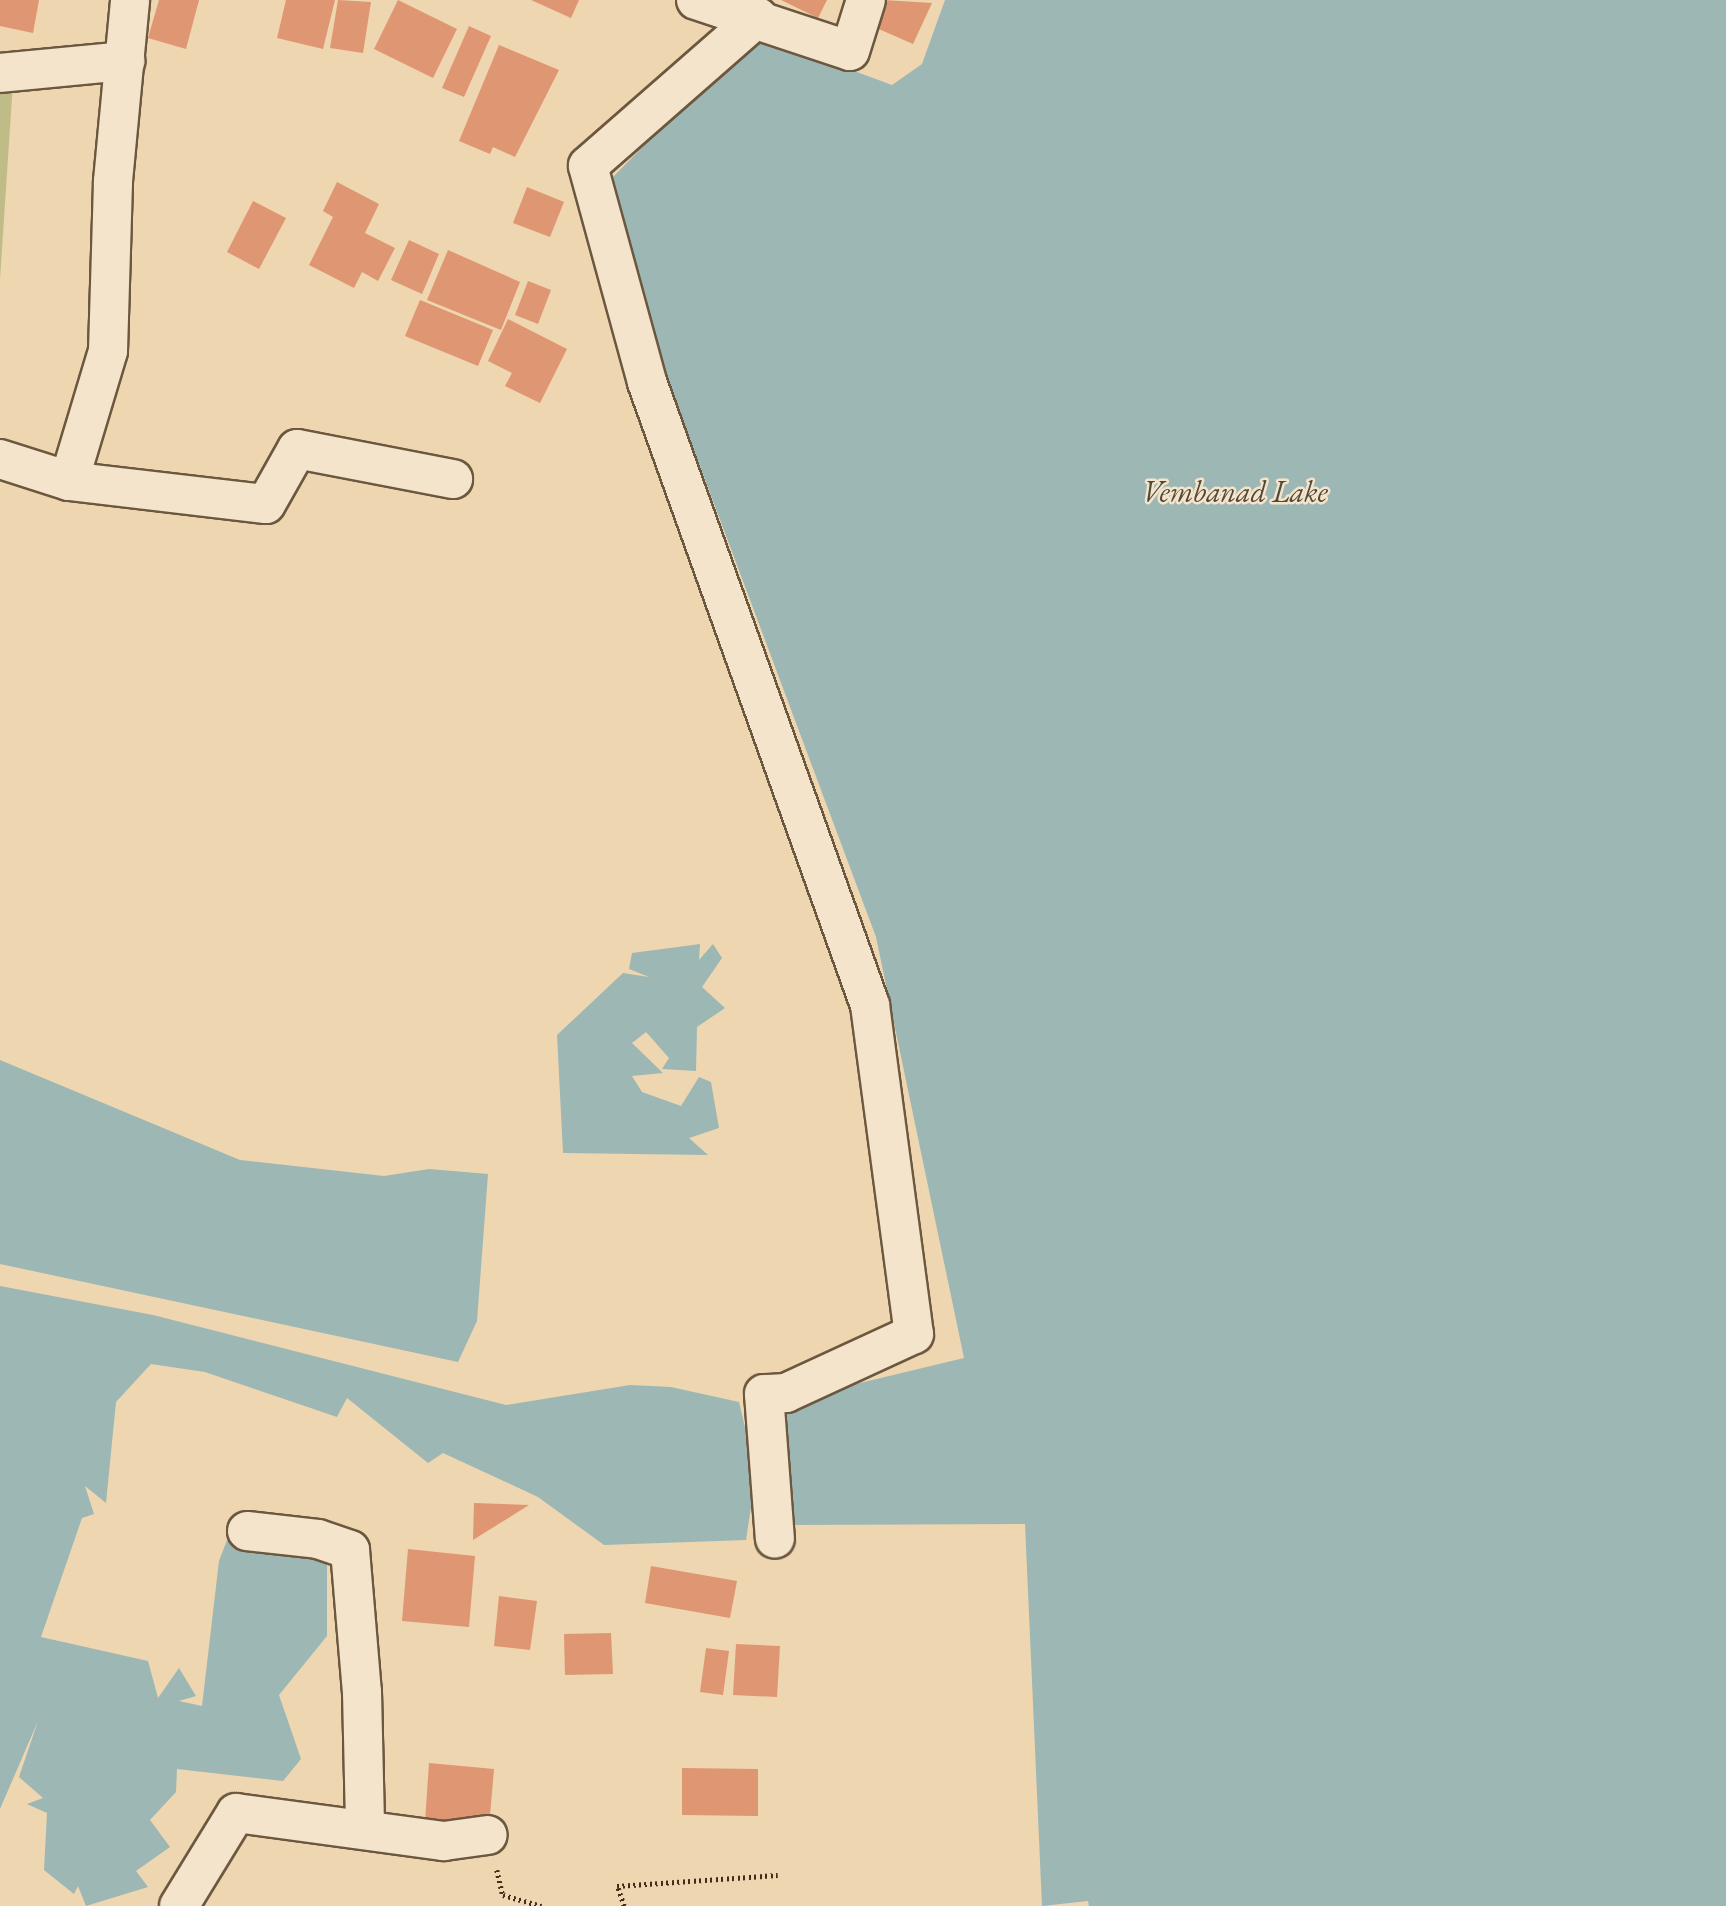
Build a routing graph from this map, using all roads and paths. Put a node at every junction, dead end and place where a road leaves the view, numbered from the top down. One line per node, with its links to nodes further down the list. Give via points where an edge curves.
1 (130, 0): 5 (street)
2 (696, 0): 4 (street)
3 (866, 0): 4 (street, via 850,51)
4 (758, 17): 11 (street, via 587,166 647,382 870,1005 914,1334 786,1392 765,1394)
5 (125, 61): 6 (street); 9 (street, via 113,181 108,351)
6 (0, 73)
7 (0, 459): 9 (street)
8 (453, 479): 9 (street, via 297,449 266,504)
9 (69, 481)
10 (247, 1531): 12 (street, via 318,1539 350,1550 362,1692)
11 (775, 1539)
12 (365, 1828): 13 (street, via 444,1841); 15 (street, via 236,1813)
13 (488, 1835): 16 (path, via 503,1895)
14 (778, 1875): 17 (path, via 617,1886)
15 (179, 1906)
16 (541, 1906)
17 (624, 1906)

